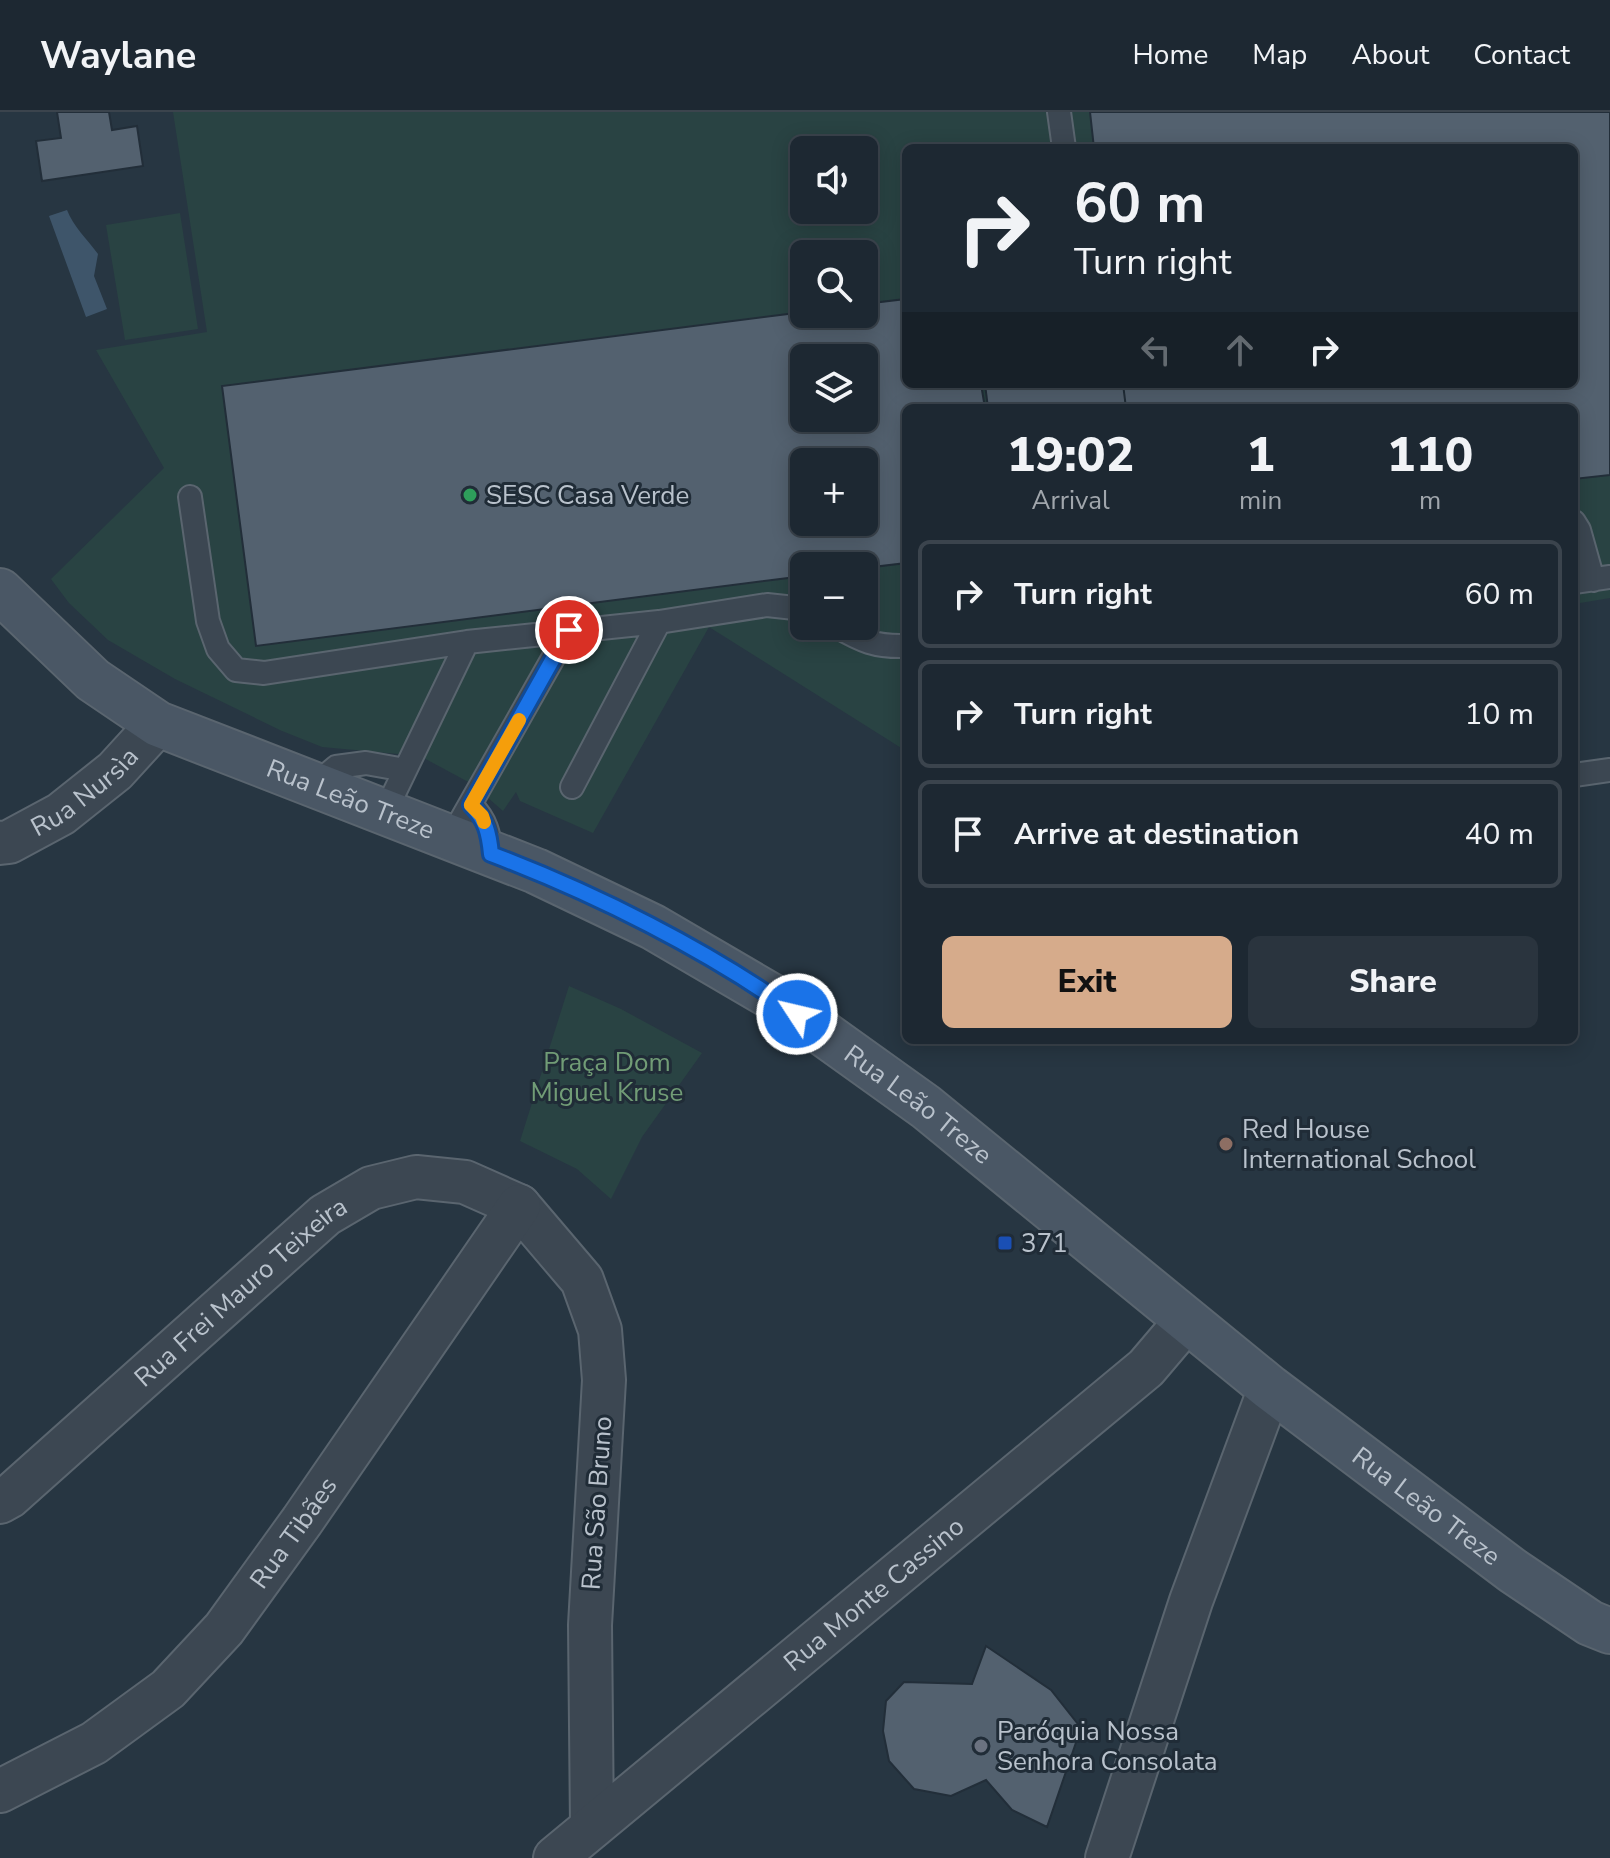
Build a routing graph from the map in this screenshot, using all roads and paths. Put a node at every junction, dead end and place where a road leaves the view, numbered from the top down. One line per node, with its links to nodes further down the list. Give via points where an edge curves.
1 (1059, 112): 2 (lane)
2 (1063, 144)
3 (190, 497): 11 (lane, via 208,621 218,649 236,670 264,673)
4 (1578, 528): 5 (lane)
5 (1592, 580)
6 (0, 591): 13 (main road, Rua Leão Treze, via 93,680)
7 (790, 607): 8 (lane, via 767,605)
8 (659, 622): 9 (lane); 18 (lane)
9 (569, 630): 11 (lane); 20 (lane)
10 (860, 640): 12 (lane)
11 (467, 642): 14 (lane)
12 (902, 646)
13 (158, 724): 17 (main road, Rua Leão Treze); 21 (street, Rua Nursìa, via 115,771 61,814)
14 (405, 770): 17 (lane, via 366,763 336,767); 19 (lane)
15 (1610, 770): 16 (lane)
16 (1578, 774)
17 (315, 785): 19 (main road, Rua Leão Treze)
18 (572, 787)
19 (385, 812): 20 (main road, Rua Leão Treze)
20 (471, 832): 23 (main road, Rua Leão Treze, via 771,996 926,1107)
21 (0, 843)
22 (519, 1206): 25 (street, Rua Frei Mauro Teixeira, via 465,1182 416,1177 371,1188 325,1215); 27 (street, Rua Tibães, via 224,1629 168,1689 94,1743); 28 (street, Rua São Bruno, via 582,1280 600,1330 604,1380 590,1625)
23 (1186, 1321): 24 (main road, Rua Leão Treze); 28 (street, Rua Monte Cassino, via 1146,1368)
24 (1270, 1388): 26 (main road, Rua Leão Treze, via 1513,1571); 30 (street, via 1191,1601)
25 (0, 1502)
26 (1610, 1631)
27 (0, 1791)
28 (592, 1827): 29 (street, Rua Monte Cassino)
29 (555, 1858)
30 (1107, 1858)

